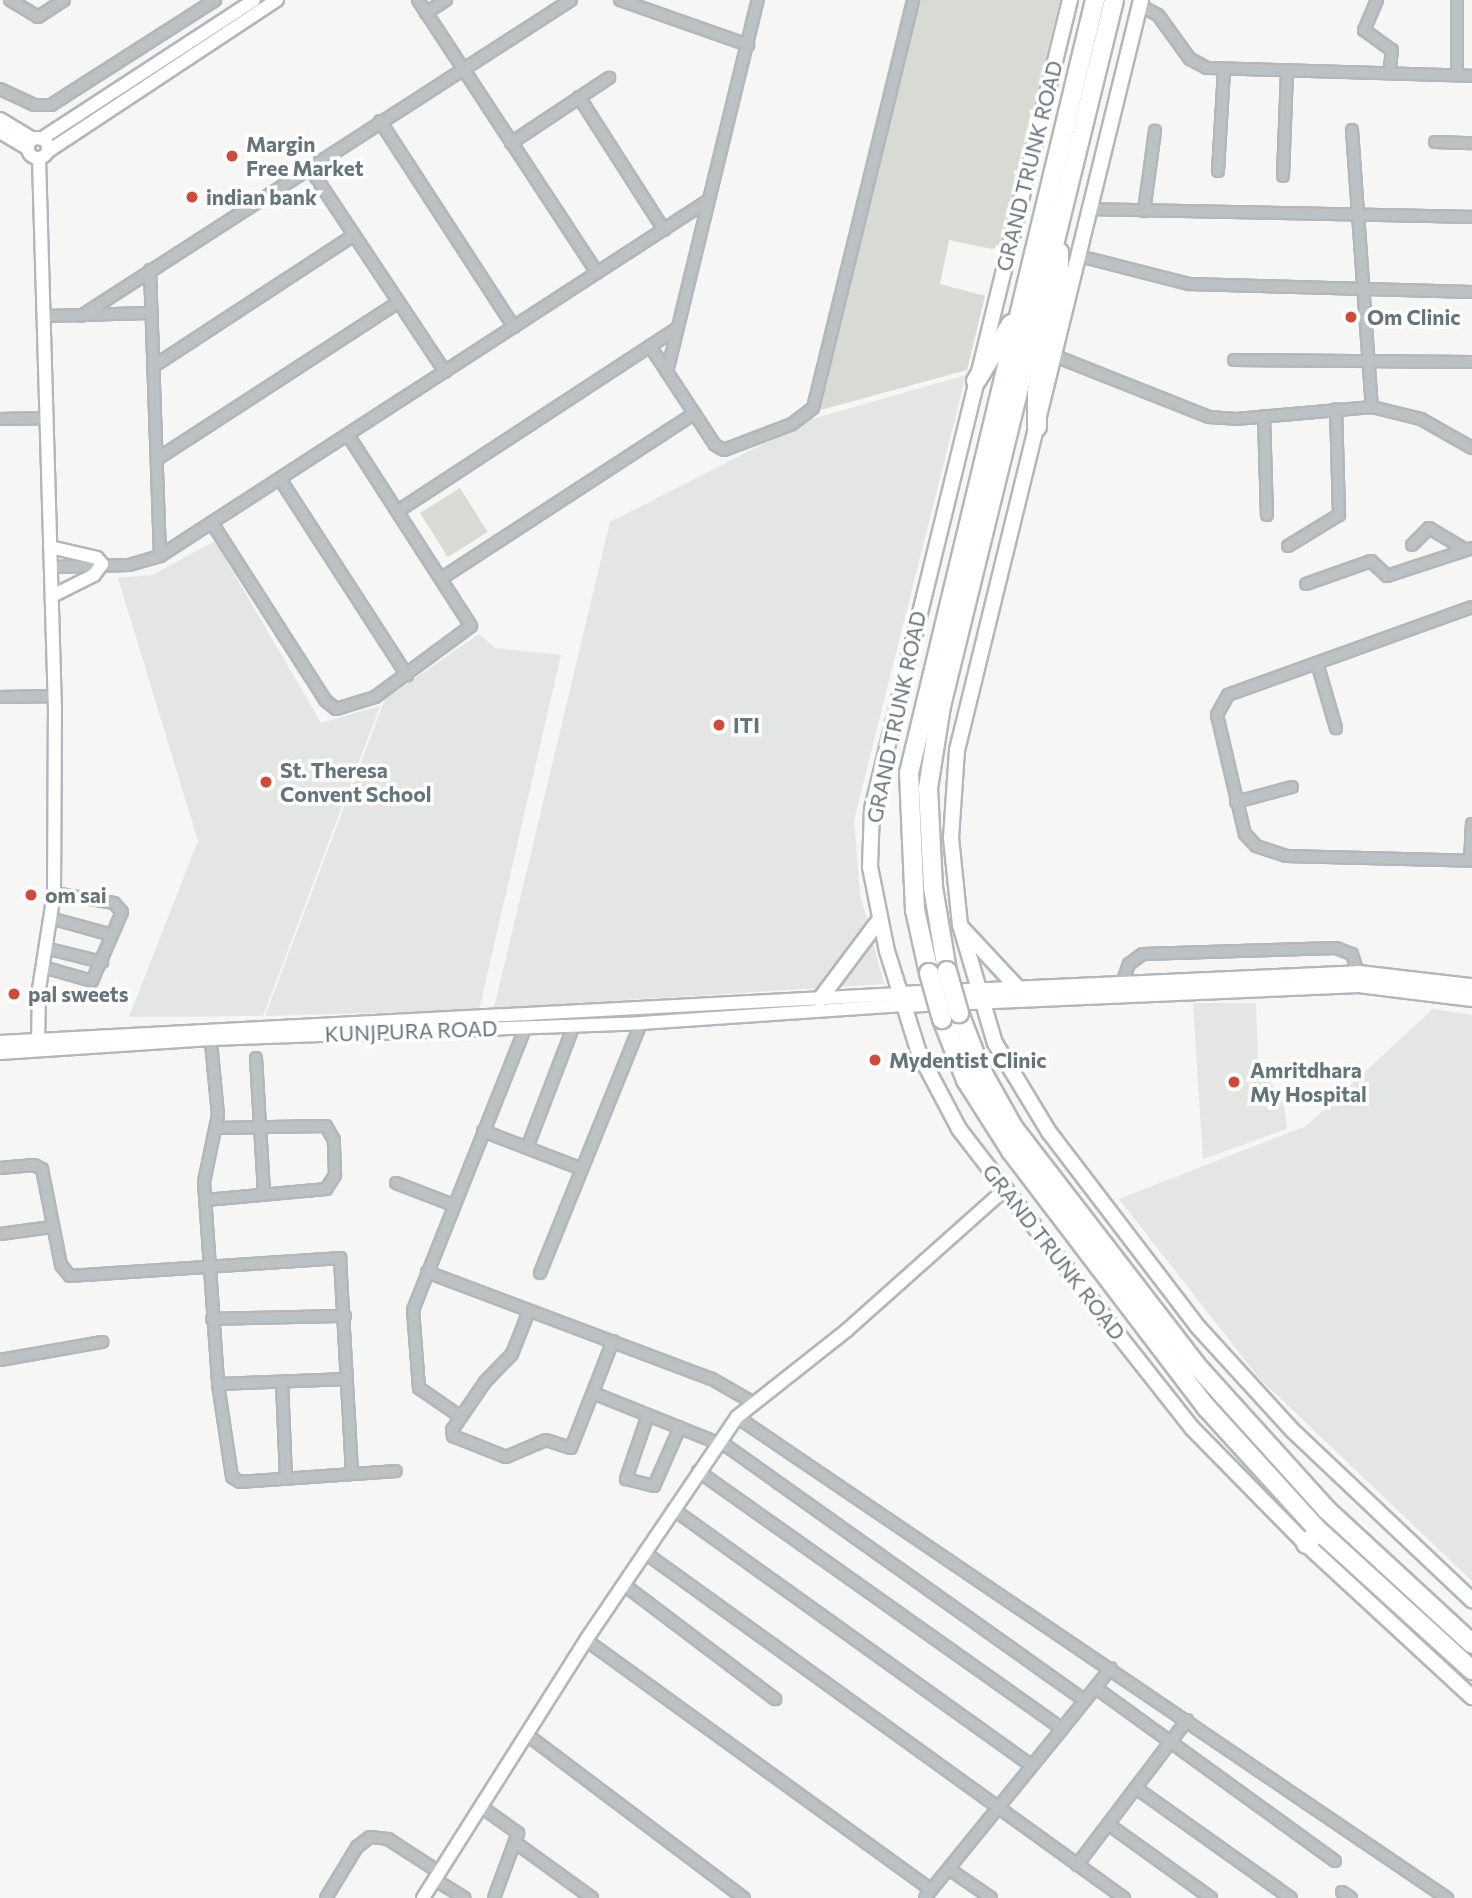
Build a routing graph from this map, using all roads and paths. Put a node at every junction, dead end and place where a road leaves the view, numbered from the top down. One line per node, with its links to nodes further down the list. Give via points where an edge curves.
1 (10, 0): 21 (street)
2 (26, 0): 21 (street)
3 (64, 0): 21 (street)
4 (215, 0): 30 (street, via 51,104 34,105)
5 (254, 0): 37 (street)
6 (277, 0): 41 (street)
7 (418, 0): 20 (street)
8 (446, 0): 20 (street)
9 (571, 0): 23 (street)
10 (620, 0): 22 (street)
11 (758, 0): 22 (street)
12 (913, 0): 76 (street, via 813,408 792,424 733,450 715,444)
13 (1070, 0): 73 (main road, GRAND TRUNK ROAD)
14 (1095, 0): 59 (highway)
15 (1114, 0): 51 (highway)
16 (1377, 0): 26 (street, via 1364,30 1392,50)
17 (1140, 2): 24 (street, via 1158,15 1197,65); 46 (main road)
18 (1458, 3): 19 (street); 27 (street)
19 (1472, 6)
20 (426, 13): 23 (street)
21 (38, 17)
22 (748, 45): 45 (street)
23 (462, 67): 33 (street); 39 (street)
24 (1224, 69): 25 (street); 43 (street)
25 (1287, 71): 26 (street); 44 (street)
26 (1389, 73): 27 (street)
27 (1458, 75): 28 (street)
28 (1472, 76)
29 (609, 78): 31 (street)
30 (0, 89)
31 (579, 97): 39 (street); 50 (street)
32 (0, 119): 37 (street)
33 (380, 121): 42 (street); 63 (street)
34 (1352, 130): 48 (street)
35 (1155, 131): 47 (street)
36 (0, 132): 37 (street)
37 (34, 142): 41 (street); 41 (street)
38 (1435, 142): 40 (street)
39 (511, 143): 55 (street)
40 (1472, 143)
41 (43, 155): 61 (street)
42 (309, 167): 52 (street); 54 (street)
43 (1218, 171)
44 (1283, 176)
45 (709, 200): 50 (street); 64 (street)
46 (1090, 209): 47 (street); 53 (main road)
47 (1144, 211): 48 (street)
48 (1355, 213): 49 (street); 56 (street)
49 (1472, 217)
50 (664, 230): 55 (street)
51 (1056, 234): 80 (highway, via 1059,282 1037,391); 116 (highway, via 941,706 928,788)
52 (354, 235): 58 (street); 70 (street)
53 (1079, 256): 56 (street, via 1189,284); 66 (main road)
54 (150, 270): 60 (street); 62 (street)
55 (597, 273): 63 (street)
56 (1362, 288): 57 (street); 67 (street)
57 (1472, 292)
58 (399, 302): 71 (street); 83 (street)
59 (1022, 302): 73 (highway); 116 (highway, via 909,773 915,910)
60 (152, 313): 62 (street); 70 (street)
61 (44, 316): 62 (street); 78 (street)
62 (81, 316)
63 (513, 327): 71 (street)
64 (678, 328): 65 (street); 72 (street)
65 (650, 346): 72 (street); 85 (street)
66 (1055, 356): 77 (street, via 1187,411 1236,419); 80 (main road)
67 (1368, 359): 68 (street); 69 (street); 74 (street)
68 (1234, 360)
69 (1472, 362)
70 (154, 366): 83 (street)
71 (445, 372): 81 (street)
72 (667, 372): 76 (street)
73 (976, 381): 110 (main road, GRAND TRUNK ROAD, via 872,809 870,867)
74 (1372, 407): 75 (street); 82 (street, via 1421,419)
75 (1336, 409): 77 (street); 89 (street, via 1339,515)
76 (694, 414): 95 (street)
77 (1264, 416): 86 (street)
78 (47, 418): 79 (street); 90 (street)
79 (0, 419)
80 (1037, 427): 111 (main road, via 957,750 951,838)
81 (348, 435): 84 (street); 85 (street)
82 (1472, 448)
83 (157, 459): 92 (street)
84 (280, 479): 87 (street); 100 (street)
85 (398, 511): 95 (street)
86 (1267, 515)
87 (212, 523): 92 (street); 100 (street, via 325,700 336,709 352,707)
88 (1412, 545): 91 (street, via 1429,528)
89 (1288, 546)
90 (50, 547): 93 (street, via 97,558); 94 (street)
91 (1469, 549): 96 (street, via 1387,576 1371,561)
92 (160, 556): 93 (street, via 130,565)
93 (102, 564): 94 (street); 97 (street, via 94,575)
94 (51, 567): 97 (street)
95 (442, 578): 100 (street, via 471,626)
96 (1306, 584)
97 (52, 596): 101 (street)
98 (1472, 607): 99 (street)
99 (1317, 663): 103 (street); 105 (street, via 1228,695 1220,703 1217,715)
100 (407, 675)
101 (55, 696): 102 (street); 108 (street)
102 (0, 697)
103 (1336, 728)
104 (1292, 787): 105 (street)
105 (1236, 802): 107 (street, via 1245,834 1270,853)
106 (1472, 824): 107 (street)
107 (1471, 861)
108 (54, 893): 109 (street); 112 (street, via 120,905)
109 (50, 918): 112 (street); 113 (street)
110 (880, 919): 123 (main road, GRAND TRUNK ROAD); 124 (main road)
111 (960, 925): 119 (main road); 121 (main road)
112 (112, 935): 114 (street)
113 (45, 948): 114 (street); 115 (street)
114 (102, 962): 115 (street, via 88,982)
115 (43, 967): 132 (street)
116 (938, 972): 126 (highway, bridge)
117 (1359, 979): 118 (main road); 118 (street, via 1352,954 1336,948 1157,953 1135,957); 120 (main road); 121 (main road); 122 (main road)
118 (1123, 981): 119 (main road)
119 (1016, 986): 121 (main road)
120 (1472, 986)
121 (979, 994): 123 (main road); 175 (main road, via 995,1043 1049,1132 1198,1327 1292,1430)
122 (1472, 999)
123 (901, 1000): 124 (street, KUNJPURA ROAD); 142 (main road, GRAND TRUNK ROAD, via 919,1053 959,1129)
124 (821, 1004): 125 (street, KUNJPURA ROAD)
125 (678, 1014): 127 (street, KUNJPURA ROAD); 128 (street, KUNJPURA ROAD)
126 (951, 1016): 172 (highway, via 966,1080 1011,1151); 177 (highway, via 1013,1127 1097,1241 1236,1409 1327,1510)
127 (527, 1021): 129 (street, KUNJPURA ROAD); 130 (street, KUNJPURA ROAD); 137 (street)
128 (641, 1023): 129 (street, KUNJPURA ROAD); 140 (street)
129 (574, 1025): 138 (street)
130 (210, 1033): 132 (street, KUNJPURA ROAD); 136 (street)
131 (0, 1042): 132 (street, KUNJPURA ROAD)
132 (38, 1043): 133 (street, KUNJPURA ROAD)
133 (0, 1053)
134 (256, 1058): 135 (street)
135 (260, 1127): 136 (street); 143 (street); 143 (street, via 326,1126 334,1140 334,1181 326,1189)
136 (216, 1128): 144 (street, via 206,1165)
137 (483, 1131): 138 (street); 145 (street)
138 (527, 1148): 140 (street)
139 (0, 1168): 146 (street, via 34,1165 42,1169)
140 (582, 1169): 150 (street)
141 (396, 1183): 145 (street)
142 (1005, 1189): 161 (street, via 847,1330); 172 (main road, GRAND TRUNK ROAD, via 1192,1428)
143 (264, 1194): 144 (street)
144 (206, 1200): 148 (street)
145 (453, 1205): 149 (street)
146 (52, 1227): 147 (street); 148 (street, via 61,1265 70,1276)
147 (0, 1234)
148 (211, 1264): 152 (street, via 337,1257); 153 (street)
149 (427, 1272): 151 (street); 163 (street, via 412,1322 417,1382 423,1393)
150 (540, 1273)
151 (529, 1311): 155 (street); 163 (street, via 512,1354)
152 (345, 1316): 153 (street); 157 (street)
153 (212, 1319): 159 (street)
154 (102, 1342): 156 (street)
155 (613, 1342): 160 (street); 161 (street, via 712,1379)
156 (0, 1360)
157 (347, 1379): 158 (street); 169 (street)
158 (282, 1382): 159 (street); 170 (street)
159 (218, 1384): 170 (street, via 234,1481)
160 (593, 1393): 162 (street); 163 (street, via 571,1448 546,1440 506,1457 451,1434)
161 (752, 1402): 164 (street)
162 (648, 1415): 165 (street); 165 (street, via 626,1479 654,1486)
163 (461, 1417)
164 (737, 1417): 166 (street); 178 (street)
165 (680, 1427): 166 (street)
166 (718, 1441): 168 (street); 183 (street)
167 (396, 1471): 169 (street)
168 (698, 1471): 171 (street); 185 (street)
169 (352, 1473): 170 (street)
170 (286, 1478)
171 (673, 1509): 173 (street); 188 (street)
172 (1312, 1537): 179 (highway, GRAND TRUNK ROAD); 181 (main road, GRAND TRUNK ROAD)
173 (644, 1552): 174 (street); 191 (street)
174 (624, 1584): 176 (street); 182 (street)
175 (1472, 1600)
176 (586, 1640): 186 (street); 198 (street)
177 (1472, 1644)
178 (1111, 1668): 180 (street); 184 (street)
179 (1472, 1670)
180 (1096, 1688): 183 (street); 187 (street)
181 (1472, 1698)
182 (775, 1699)
183 (1085, 1701): 185 (street)
184 (1187, 1720): 187 (street); 209 (street)
185 (1062, 1729): 188 (street)
186 (526, 1734): 190 (street); 204 (street)
187 (1171, 1743): 189 (street); 194 (street)
188 (1031, 1765): 191 (street)
189 (1136, 1788): 192 (street); 208 (street)
190 (480, 1806): 193 (street, via 518,1833); 197 (street)
191 (995, 1808): 195 (street); 196 (street)
192 (1108, 1824): 195 (street); 207 (street)
193 (516, 1843): 202 (street); 203 (street)
194 (1335, 1861)
195 (1077, 1865): 206 (street)
196 (949, 1868): 198 (street); 205 (street)
197 (437, 1876): 199 (street, via 388,1839 370,1837 357,1847); 200 (street); 201 (street)
198 (928, 1894)
199 (326, 1898)
200 (422, 1898)
201 (464, 1898)
202 (494, 1898)
203 (592, 1898)
204 (744, 1898)
205 (991, 1898)
206 (1124, 1898)
207 (1211, 1898)
208 (1291, 1898)
209 (1447, 1898)

